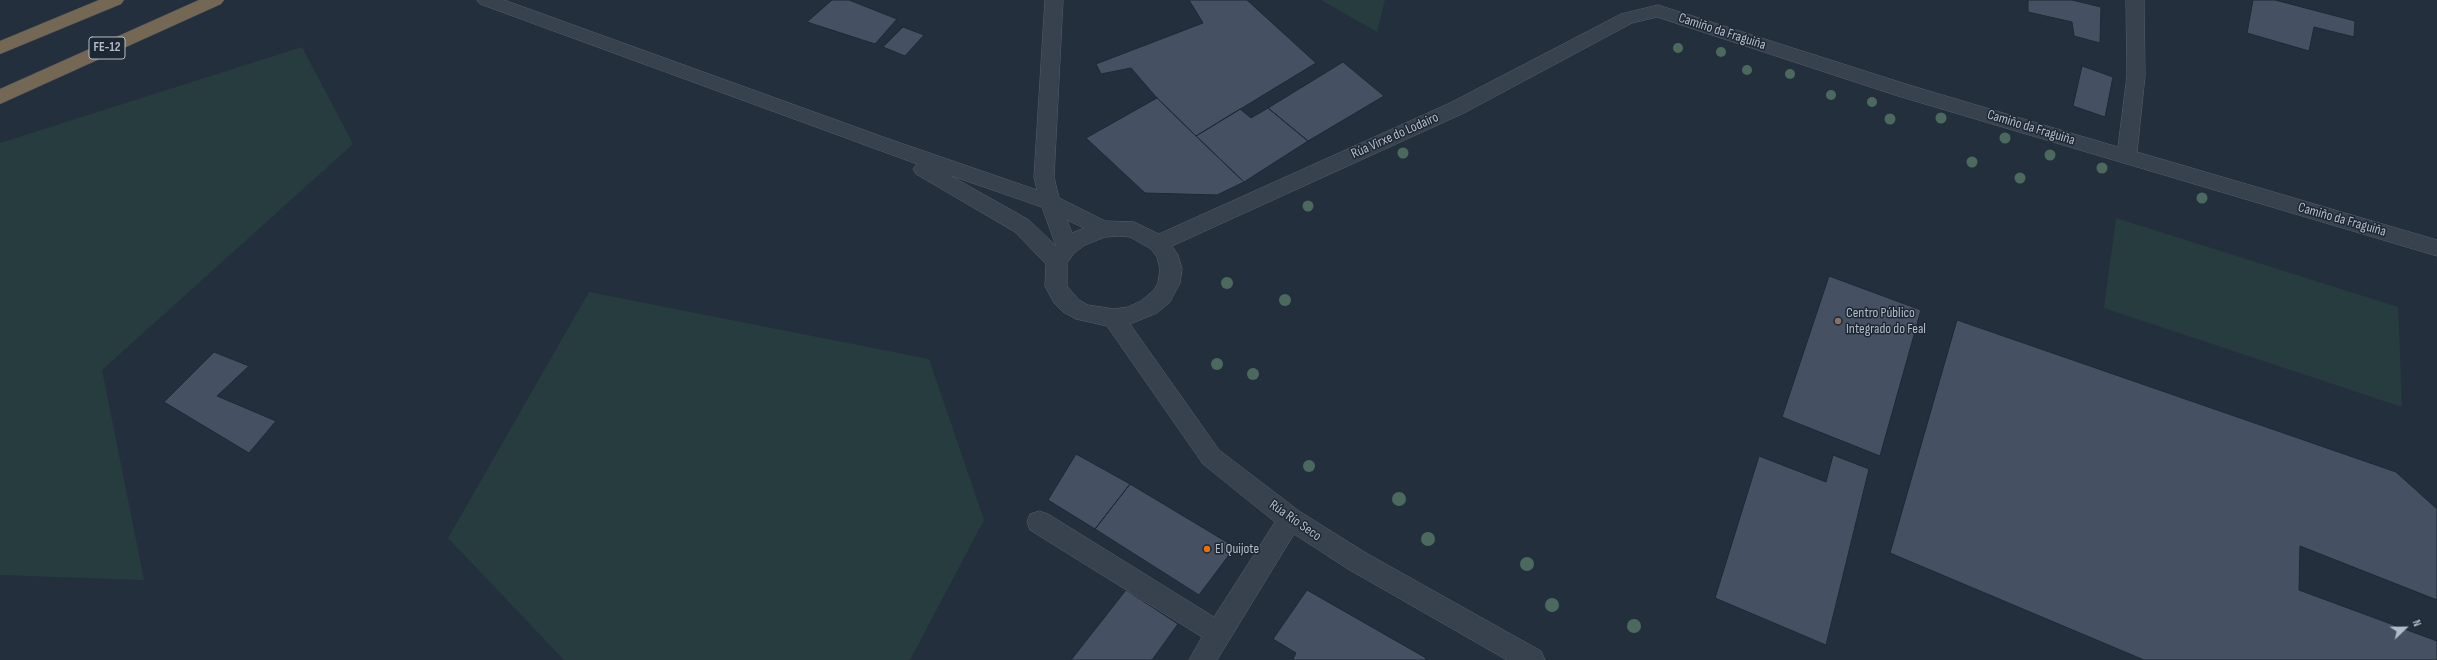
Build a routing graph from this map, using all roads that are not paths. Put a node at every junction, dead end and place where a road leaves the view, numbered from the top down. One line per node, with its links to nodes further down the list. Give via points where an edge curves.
1 (115, 0): 8 (highway)
2 (215, 0): 9 (highway, FE-12)
3 (486, 0): 10 (street)
4 (1054, 0): 12 (street, via 1044,177)
5 (2135, 0): 11 (street, via 2136,76)
6 (1654, 6): 7 (street, Camiño da Fraguiña); 11 (street, Camiño da Fraguiña, via 1905,91)
7 (1627, 18): 14 (street, Rúa Virxe do Lodairo, via 1457,108)
8 (0, 48)
9 (0, 97)
10 (879, 143): 12 (street); 16 (street, via 1022,226)
11 (2127, 157): 15 (street, Camiño da Fraguiña)
12 (1050, 202): 13 (street); 16 (street)
13 (1103, 229): 14 (street, via 1134,230); 16 (street, via 1078,239)
14 (1158, 243): 17 (street, via 1167,255 1171,269 1169,283 1162,296 1144,310)
15 (2437, 248)
16 (1062, 254): 17 (street, via 1055,280 1062,297 1084,314)
17 (1114, 318): 18 (street, Rúa Río Seco, via 1211,457)
18 (1290, 519): 20 (street); 22 (street, Rúa Río Seco, via 1357,561)
19 (1040, 522): 20 (street)
20 (1219, 634): 21 (street)
21 (1202, 660)
22 (1532, 660)

